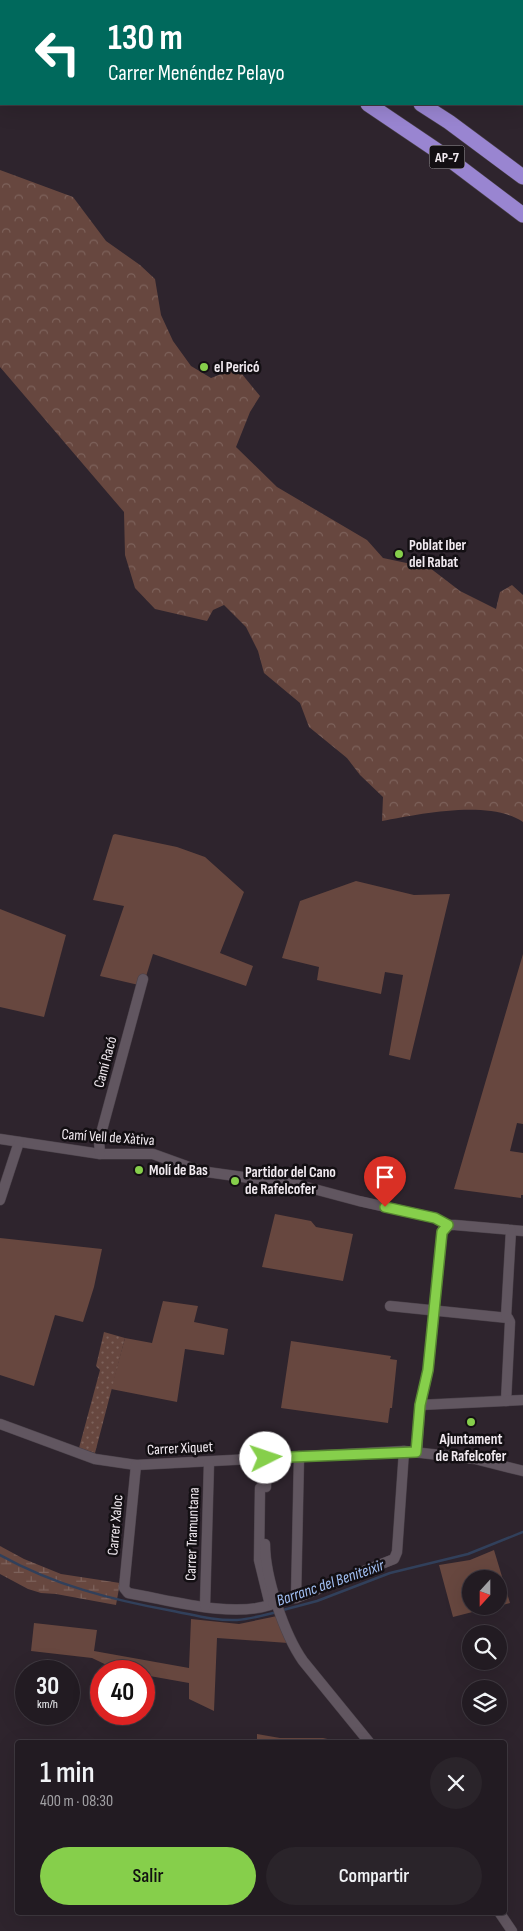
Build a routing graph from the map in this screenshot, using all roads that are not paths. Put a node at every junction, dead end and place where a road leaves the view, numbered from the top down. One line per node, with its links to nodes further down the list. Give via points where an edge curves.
1 (369, 105): 4 (highway, AP-7)
2 (423, 105): 3 (highway, AP-7)
3 (523, 177)
4 (523, 214)
5 (143, 979): 8 (street, Camí Racó, via 98,1141)
6 (0, 1139): 7 (street, Camí Vell de Xàtiva)
7 (19, 1142): 8 (street, Camí Vell de Xàtiva); 9 (street)
8 (100, 1154): 10 (street, Camí Vell de Xàtiva, via 153,1154 210,1173 290,1183 435,1218)
9 (0, 1200)
10 (448, 1225): 11 (street, Camí Vell de Xàtiva); 14 (street, via 442,1232)
11 (511, 1230): 12 (street, Camí Vell de Xàtiva); 15 (street)
12 (523, 1231)
13 (390, 1306): 14 (street)
14 (434, 1311): 15 (street); 18 (street, via 428,1370)
15 (505, 1320): 16 (street)
16 (506, 1400): 17 (street); 18 (street)
17 (523, 1400)
18 (420, 1405): 21 (street)
19 (0, 1424): 25 (street, Carrer Xiquet, via 95,1459)
20 (404, 1451): 21 (street, Carrer Xiquet); 22 (street, Carrer Xiquet); 27 (street, via 394,1559)
21 (416, 1452): 26 (street, Carrer Xiquet, via 475,1459)
22 (298, 1456): 23 (street, Carrer Xiquet); 27 (street)
23 (266, 1458): 24 (street, Carrer Xiquet); 28 (street, via 265,1556)
24 (209, 1462): 25 (street, Carrer Xiquet); 29 (street, Carrer Tramuntana)
25 (136, 1465): 29 (street, Carrer Xaloc, via 124,1588 128,1593)
26 (523, 1471)
27 (296, 1598): 28 (street)
28 (275, 1605): 29 (street, via 232,1610); 30 (street, via 298,1655)
29 (205, 1606)
30 (367, 1740)
31 (501, 1915): 32 (street)
32 (512, 1931)

